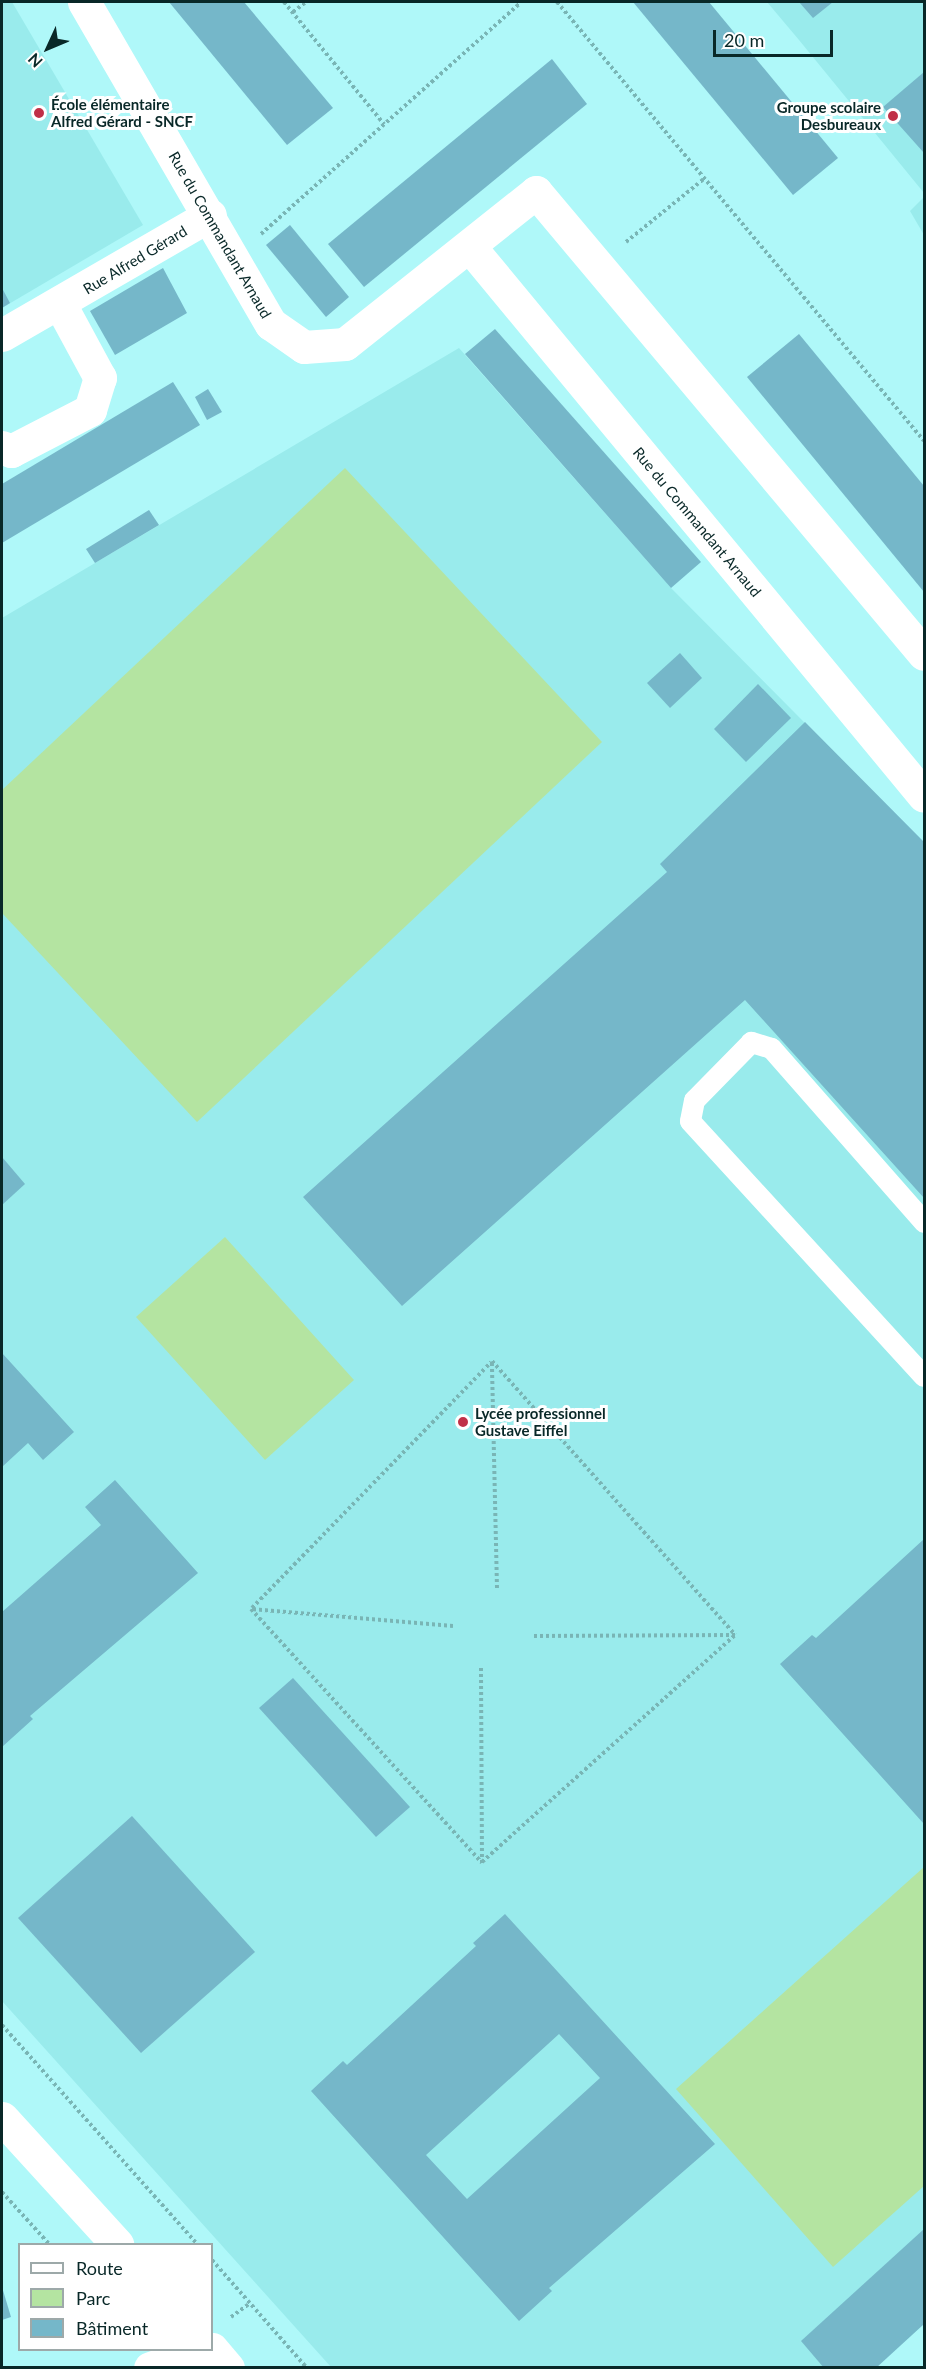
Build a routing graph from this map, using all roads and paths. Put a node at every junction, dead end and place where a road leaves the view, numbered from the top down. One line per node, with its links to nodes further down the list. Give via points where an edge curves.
1 (84, 2): 9 (street, Rue du Commandant Arnaud)
2 (285, 2): 6 (path)
3 (306, 2): 6 (path)
4 (522, 2): 7 (path)
5 (557, 2): 8 (path)
6 (293, 12): 7 (path)
7 (384, 124): 11 (path)
8 (705, 178): 12 (path); 15 (path)
9 (210, 215): 11 (street, Rue du Commandant Arnaud); 13 (street, Rue Alfred Gérard)
10 (470, 247): 11 (street, Rue du Commandant Arnaud, via 345,344 304,347 271,324); 12 (street, Rue du Commandant Arnaud, via 536,192); 18 (street, Rue du Commandant Arnaud)
11 (234, 258)
12 (598, 265): 17 (street, Rue du Commandant Arnaud)
13 (60, 304): 14 (street, Rue Alfred Gérard); 16 (street, via 100,378 90,410 11,451)
14 (2, 335)
15 (924, 441)
16 (2, 447)
17 (924, 654)
18 (924, 796)
19 (924, 1222): 21 (lane, via 771,1048 751,1042 694,1100 690,1120)
20 (492, 1361): 22 (path); 23 (path); 25 (path)
21 (924, 1376)
22 (497, 1588)
23 (251, 1609): 24 (path); 28 (path)
24 (453, 1626)
25 (735, 1635): 26 (path); 28 (path)
26 (533, 1636)
27 (481, 1666): 28 (path)
28 (482, 1863)
29 (2, 2025): 34 (path)
30 (2, 2118): 33 (street)
31 (2, 2192): 32 (path)
32 (48, 2243)
33 (116, 2243)
34 (196, 2243)
35 (213, 2261): 40 (path)
36 (213, 2350): 39 (street)
37 (196, 2351): 38 (street)
38 (150, 2367)
39 (228, 2367)
40 (307, 2367)

